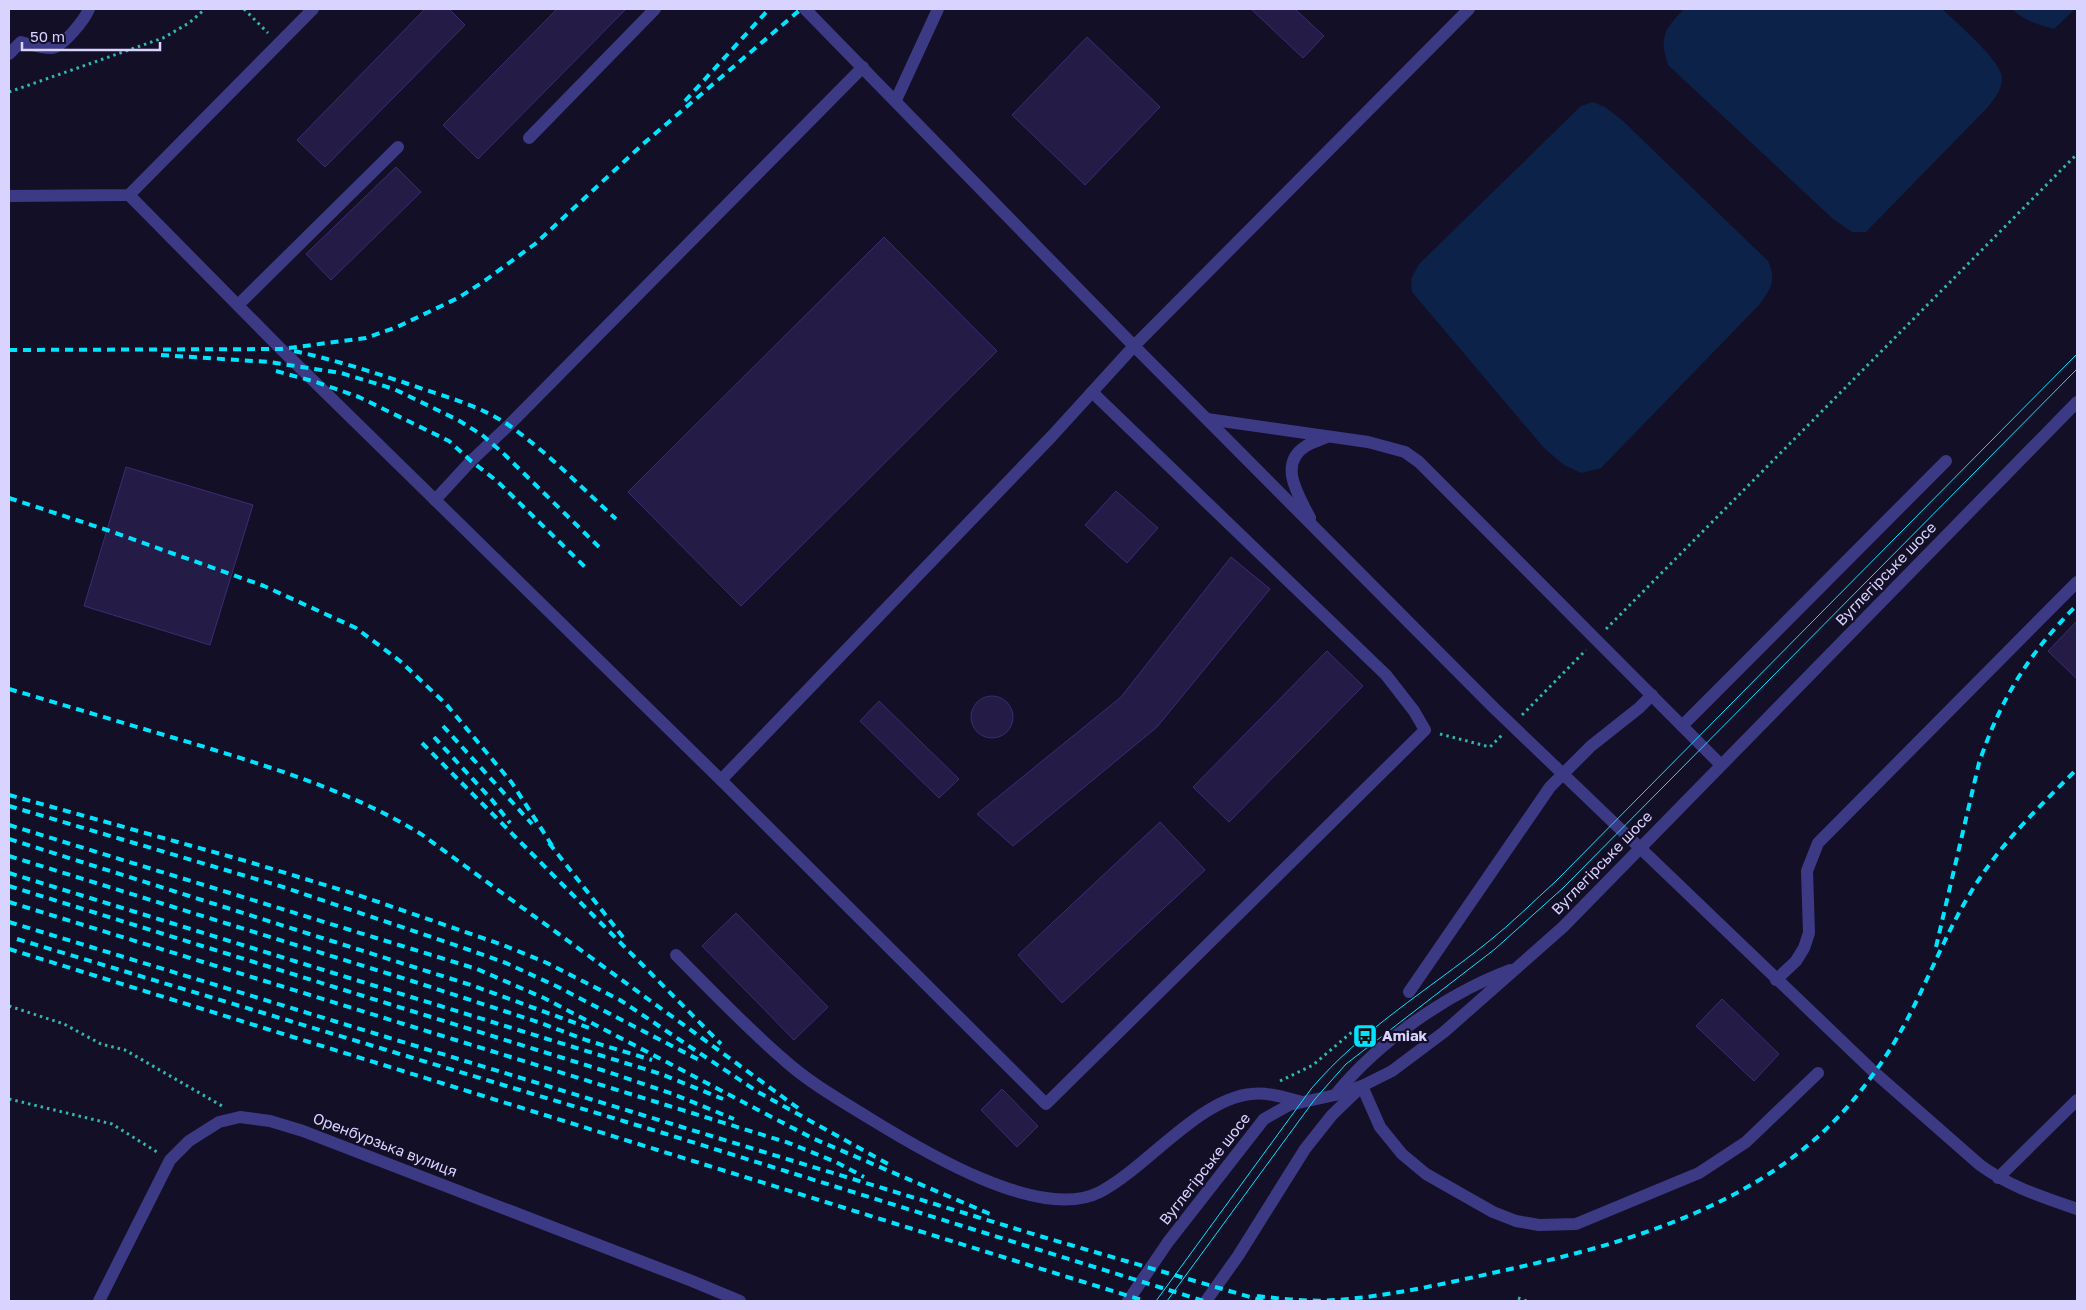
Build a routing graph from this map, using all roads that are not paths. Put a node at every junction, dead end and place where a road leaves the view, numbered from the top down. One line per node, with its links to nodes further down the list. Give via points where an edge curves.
1 (89, 9): 7 (street, via 58,46 51,48 21,42)
2 (313, 9): 12 (street)
3 (655, 9): 10 (street)
4 (805, 9): 8 (street)
5 (938, 9): 9 (street)
6 (1469, 9): 15 (street)
7 (9, 54)
8 (863, 67): 9 (street); 21 (street)
9 (896, 100): 15 (street)
10 (529, 138)
11 (398, 147): 14 (street)
12 (129, 195): 13 (street); 14 (street)
13 (9, 196)
14 (238, 305): 21 (street)
15 (1134, 346): 16 (street); 18 (street)
16 (1092, 392): 27 (street); 27 (street, via 1386,675 1425,730 1046,1104)
17 (2077, 402): 26 (street, Вуглегірське шосе)
18 (1207, 419): 19 (street); 22 (street)
19 (1330, 436): 22 (street, via 1306,445 1291,466 1294,487); 24 (street, via 1389,446 1419,462)
20 (1946, 461): 25 (street)
21 (435, 500): 27 (street)
22 (1316, 529): 30 (street, via 1494,708)
23 (2077, 582): 30 (street, via 1818,843 1807,871 1808,934 1804,948 1796,961)
24 (1652, 695): 25 (street); 31 (street, via 1591,746 1550,787)
25 (1682, 726): 26 (street)
26 (1721, 765): 29 (street, Вуглегірське шосе)
27 (720, 780)
28 (676, 955): 36 (street, via 783,1060 833,1096 931,1156 999,1186 1054,1200 1076,1199 1099,1192 1215,1106 1235,1097 1268,1094)
29 (1520, 967): 33 (street, Вуглегірське шосе, via 1444,1032 1392,1070); 34 (street, via 1440,1005 1387,1042)
30 (1776, 980): 37 (street, via 1874,1072)
31 (1409, 992)
32 (1818, 1074): 33 (street, via 1746,1142 1698,1173 1576,1224 1539,1225 1493,1212 1426,1174 1402,1154 1380,1127)
33 (1362, 1086): 34 (street, Вуглегірське шосе); 42 (street, via 1332,1115 1305,1149)
34 (1335, 1095): 36 (street, Вуглегірське шосе)
35 (2077, 1100): 37 (street)
36 (1302, 1102): 41 (street, Вуглегірське шосе, via 1275,1112 1253,1131 1168,1242)
37 (1998, 1178): 38 (street)
38 (2077, 1209)
39 (100, 1301): 40 (street, Оренбурзька вулиця, via 170,1160 189,1141 218,1122 240,1117 270,1121 303,1131)
40 (740, 1301)
41 (1128, 1301)
42 (1206, 1301)

